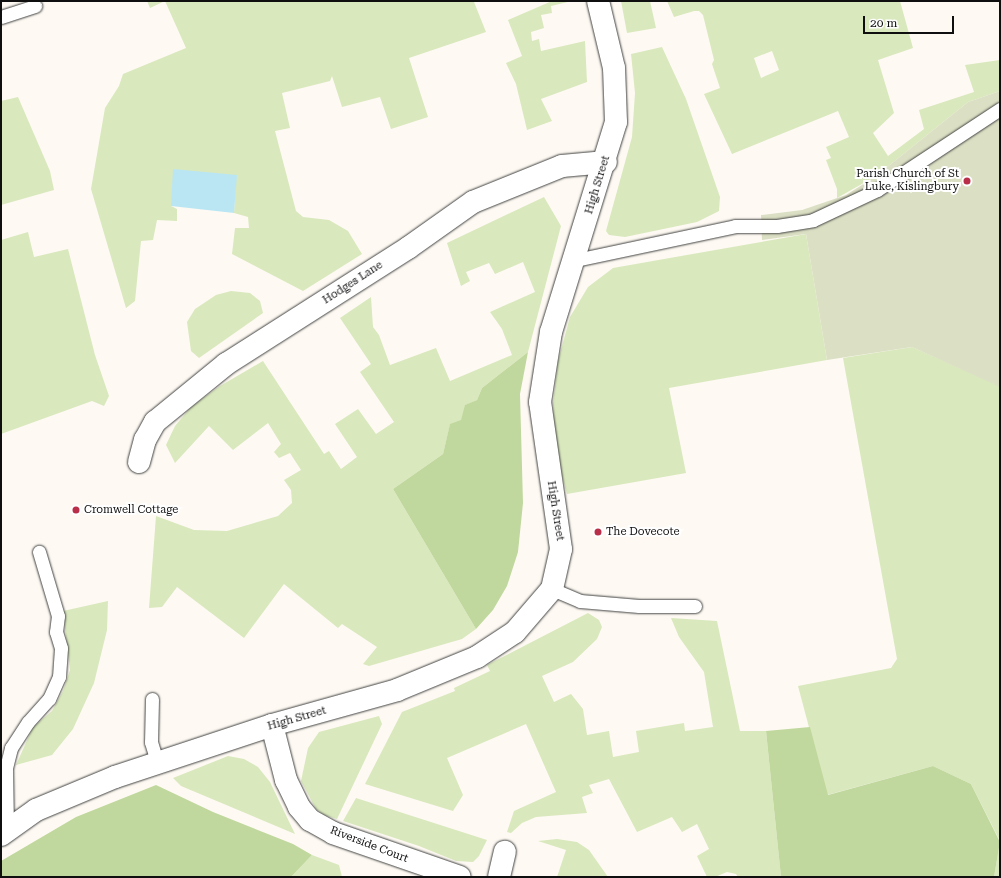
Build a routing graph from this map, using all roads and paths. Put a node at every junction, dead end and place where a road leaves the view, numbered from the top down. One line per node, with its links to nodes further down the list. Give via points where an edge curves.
1 (598, 1): 5 (street, High Street, via 614,68 616,95 616,122)
2 (35, 6): 3 (lane)
3 (1, 17)
4 (1000, 109): 6 (lane, via 877,190 813,220 770,227 735,226)
5 (606, 162): 6 (street, High Street); 7 (street, Hodges Lane, via 562,166 473,202 408,248 226,364 155,422 145,440)
6 (571, 261): 9 (street, High Street, via 551,332 540,402 560,549)
7 (139, 462)
8 (39, 552): 14 (lane, via 58,616 56,632 61,648 59,677 49,698 28,722 11,748 6,768)
9 (552, 589): 10 (lane, via 580,601 640,606); 12 (street, High Street, via 515,632 477,658 397,690)
10 (695, 606)
11 (152, 699): 13 (lane, via 151,742)
12 (272, 725): 13 (street, High Street); 16 (street, Riverside Court, via 286,780 299,807 310,820 333,833)
13 (157, 762): 14 (street, High Street, via 36,810)
14 (4, 833)
15 (505, 852): 17 (street)
16 (460, 877)
17 (499, 877)

